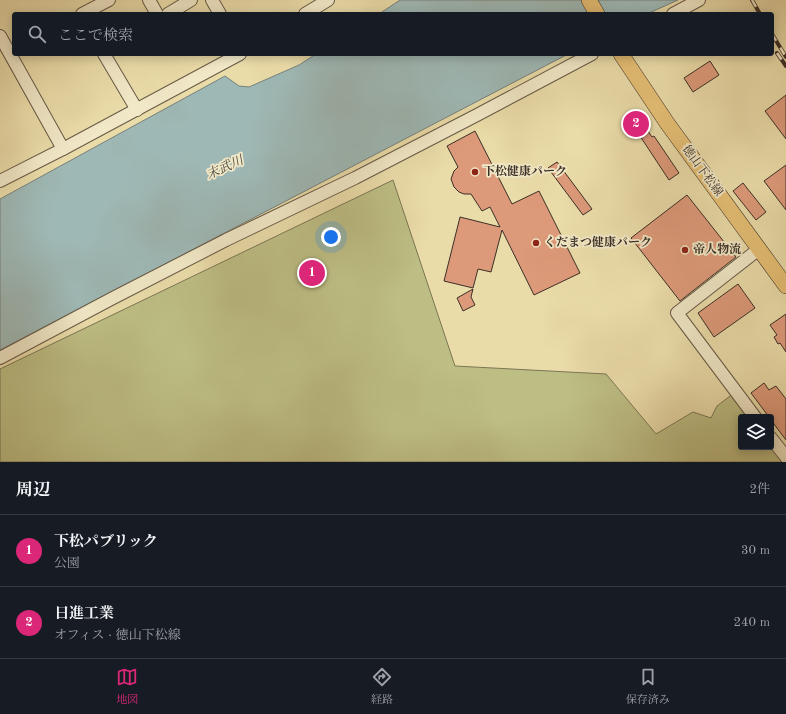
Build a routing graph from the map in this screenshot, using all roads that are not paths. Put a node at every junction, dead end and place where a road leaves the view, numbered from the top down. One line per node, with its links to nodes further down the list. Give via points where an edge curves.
1 (109, 0): 8 (street)
2 (149, 0): 9 (street)
3 (191, 0): 10 (street)
4 (212, 0): 11 (street)
5 (328, 0): 12 (street)
6 (589, 0): 13 (main road)
7 (699, 0): 14 (street)
8 (86, 12)
9 (155, 12)
10 (171, 12)
11 (219, 12)
12 (308, 12)
13 (596, 12)
14 (676, 12)
15 (0, 36): 16 (street)
16 (8, 53): 22 (street)
17 (105, 56): 21 (street)
18 (236, 56): 21 (street)
19 (588, 56): 26 (street, via 341,185 112,298)
20 (622, 56): 24 (main road, 徳山下松線, via 667,123)
21 (137, 110): 22 (street)
22 (63, 149): 23 (street)
23 (0, 182)
24 (759, 249): 25 (main road, 徳山下松線); 27 (street, via 677,312)
25 (786, 286)
26 (0, 358)
27 (753, 414)
28 (774, 442): 29 (street)
29 (786, 457)

